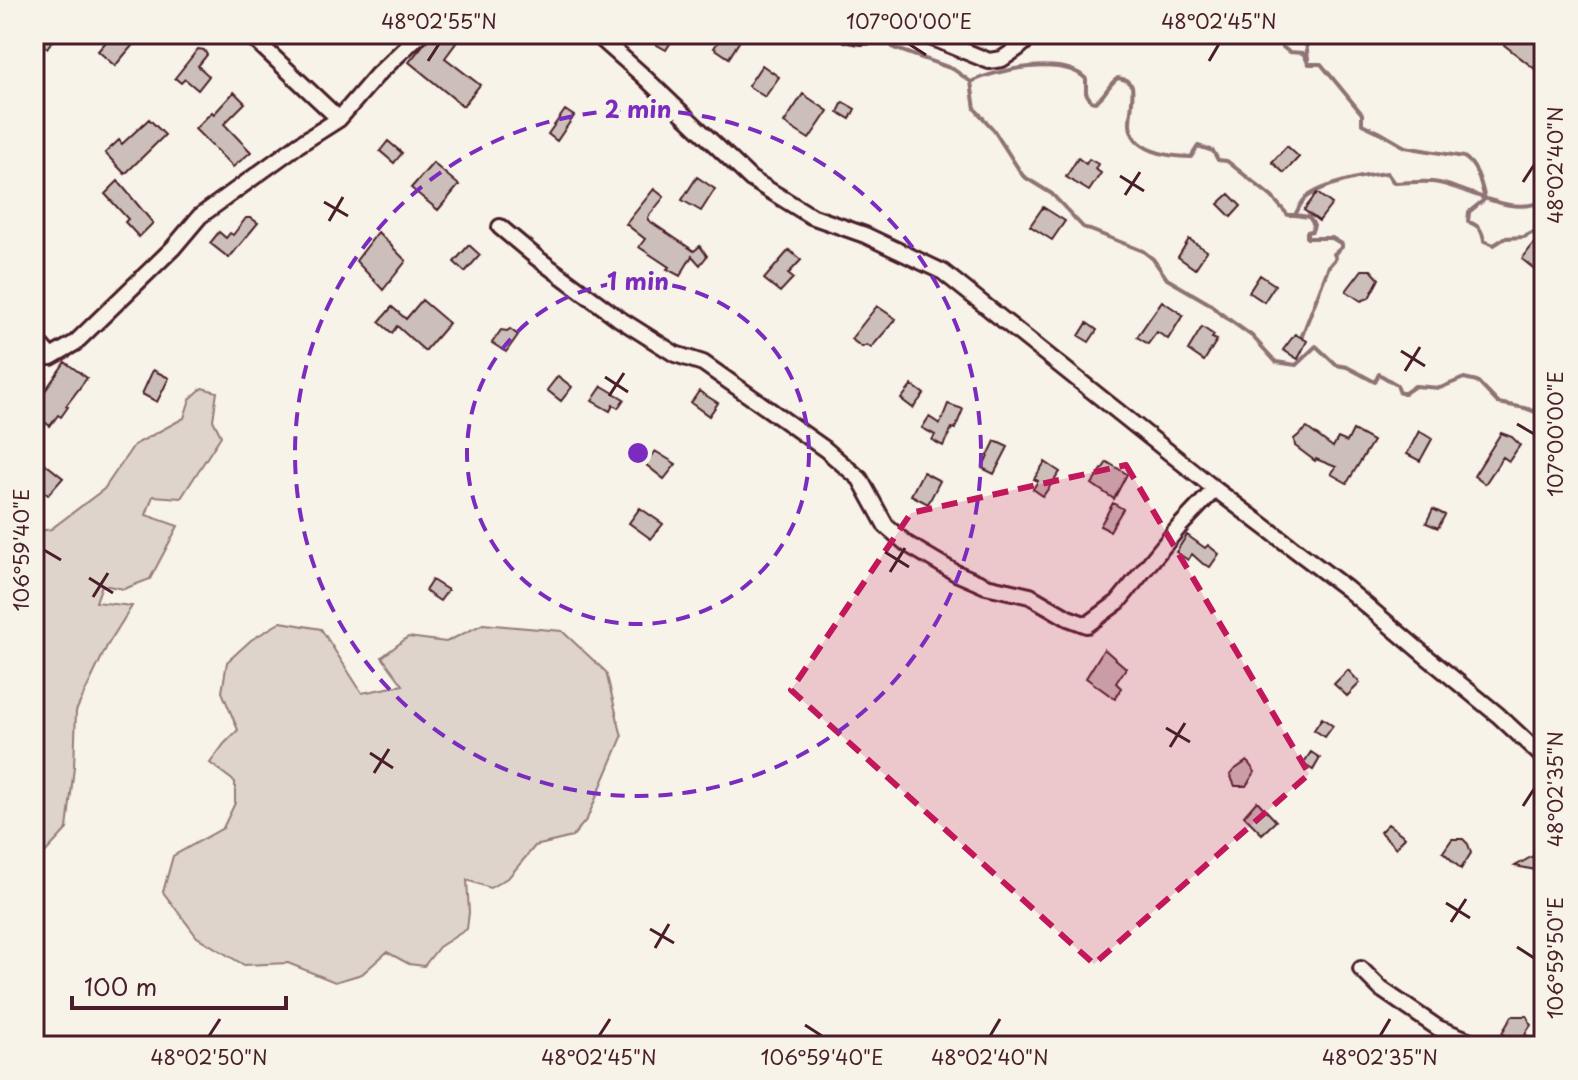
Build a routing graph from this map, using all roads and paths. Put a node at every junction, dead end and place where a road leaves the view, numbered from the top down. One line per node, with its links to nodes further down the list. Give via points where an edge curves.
1 (249, 34): 8 (street)
2 (420, 34): 8 (street)
3 (596, 34): 11 (street, via 751,179 811,216 943,272)
4 (848, 34): 5 (street)
5 (893, 34)
6 (923, 34): 7 (street, via 989,61 1002,59)
7 (1034, 34)
8 (339, 119): 10 (street, via 200,216 75,343 51,357)
9 (500, 227): 11 (street, via 618,318 675,354 703,363 825,449 860,479 886,526 907,544 956,573 1030,596 1087,625 1118,602)
10 (34, 338)
11 (1215, 489): 12 (street, via 1347,589)
12 (1544, 758)
13 (1361, 969): 14 (street, via 1438,1028)
14 (1483, 1046)

